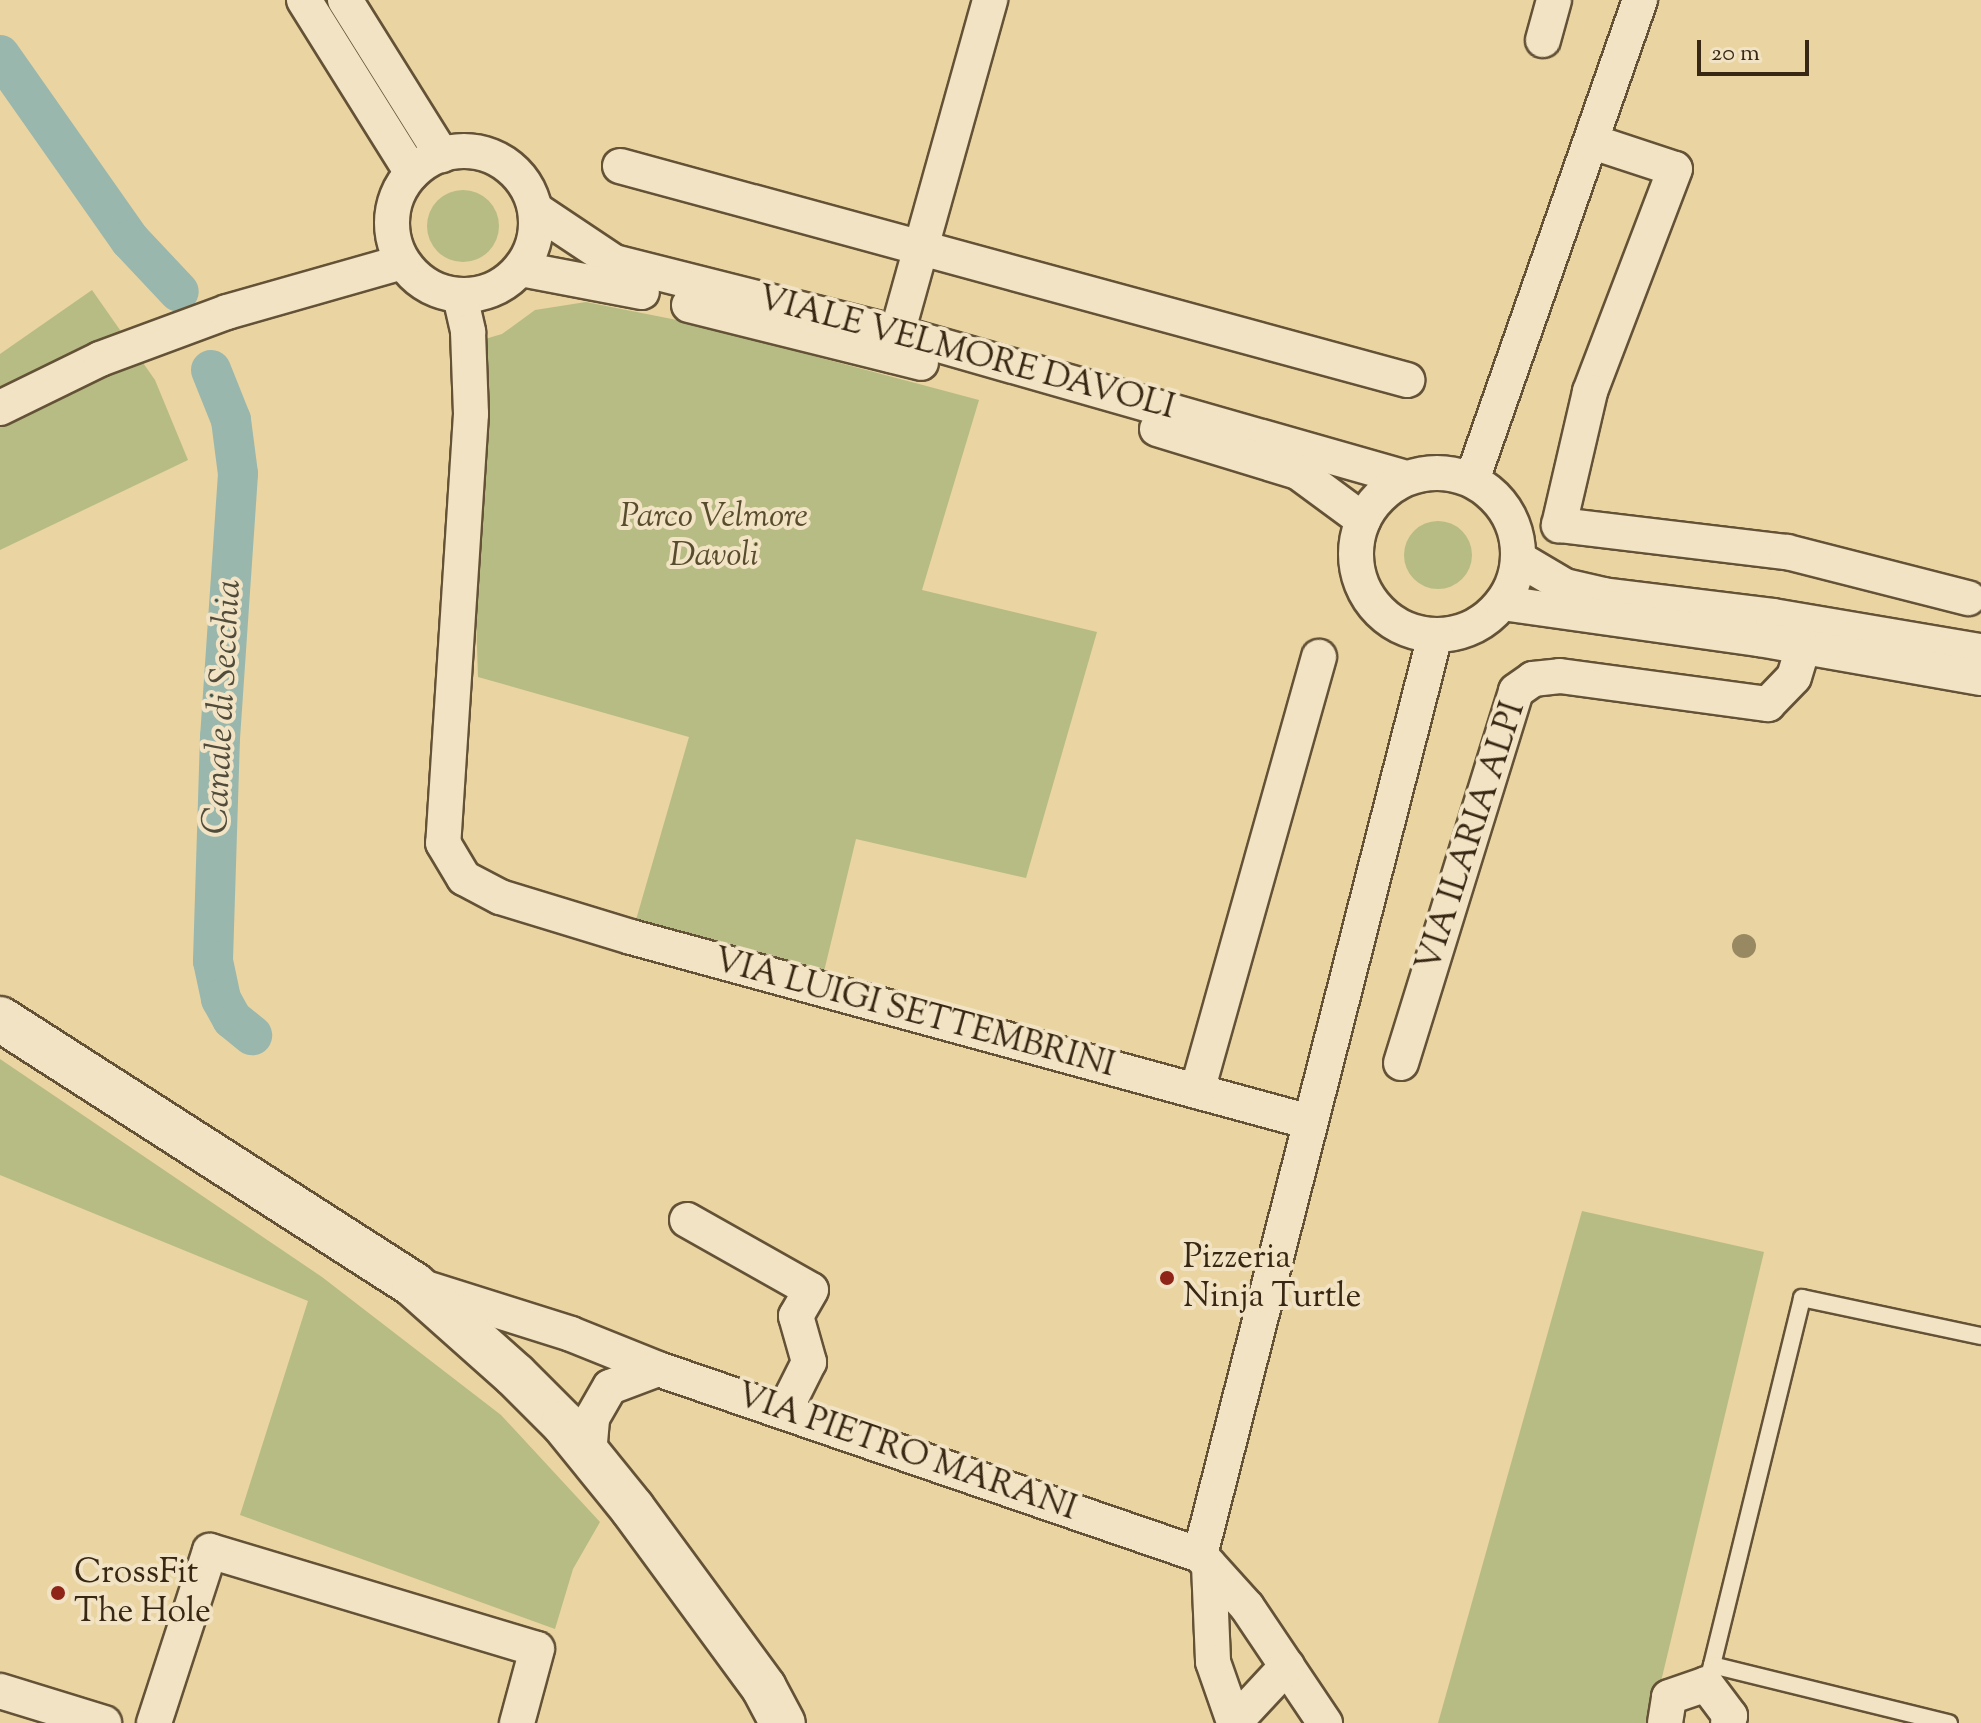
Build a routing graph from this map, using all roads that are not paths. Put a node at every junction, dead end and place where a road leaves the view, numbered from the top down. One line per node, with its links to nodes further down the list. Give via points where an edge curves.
1 (304, 0): 10 (street)
2 (345, 0): 8 (street)
3 (990, 0): 12 (street)
4 (1554, 0): 6 (street)
5 (1640, 0): 7 (street)
6 (1543, 40)
7 (1593, 142): 20 (street); 23 (street, via 1675,169 1590,392 1559,525 1787,552)
8 (442, 155): 10 (street, VIALE VELMORE DAVOLI); 11 (street, VIALE VELMORE DAVOLI, via 474,151 498,159 527,187)
9 (620, 166): 12 (street)
10 (412, 173): 13 (street, via 392,212 393,242)
11 (536, 210): 14 (street, via 533,247); 16 (street, VIALE VELMORE DAVOLI, via 614,262)
12 (920, 248): 16 (street); 17 (street)
13 (402, 262): 15 (street, via 437,291); 18 (street, via 227,312 100,359)
14 (521, 269): 15 (street, via 490,291); 16 (street, VIALE VELMORE DAVOLI)
15 (460, 296): 32 (street, VIA LUIGI SETTEMBRINI, via 468,332 471,414 443,843 464,878 500,897 631,937)
16 (894, 344): 19 (street, VIALE VELMORE DAVOLI); 21 (street, VIALE VELMORE DAVOLI, via 1298,472)
17 (1407, 380)
18 (0, 408)
19 (1406, 478): 20 (street, via 1444,472); 21 (street, via 1382,494)
20 (1472, 480): 22 (street, via 1506,511)
21 (1363, 520): 25 (street, via 1356,570 1367,596 1404,628)
22 (1519, 559): 24 (street); 27 (street, via 1565,586 1603,595 1773,616)
23 (1968, 598)
24 (1502, 603): 25 (street, via 1463,631); 26 (street)
25 (1435, 636): 33 (street)
26 (1803, 647): 29 (street); 31 (street, VIA ILARIA ALPI, via 1794,677 1768,704 1560,676 1533,679 1516,691)
27 (1981, 651)
28 (1319, 657): 32 (street)
29 (1981, 678)
30 (0, 1019): 35 (main road)
31 (1401, 1063)
32 (1197, 1091): 33 (street, VIA LUIGI SETTEMBRINI)
33 (1310, 1122): 40 (street)
34 (687, 1220): 38 (street, via 811,1290 796,1316 809,1362)
35 (414, 1285): 37 (street, VIA PIETRO MARANI, via 571,1334); 39 (main road, via 515,1375)
36 (1981, 1336): 42 (lane, via 1802,1298)
37 (658, 1369): 38 (street, VIA PIETRO MARANI); 39 (street, via 610,1387 592,1418)
38 (784, 1412): 40 (street, VIA PIETRO MARANI)
39 (589, 1454): 48 (main road, via 699,1597)
40 (1205, 1560): 41 (street, VIA PIETRO MARANI, via 1247,1607); 44 (street, via 1213,1662)
41 (1287, 1666): 44 (street); 49 (street, VIA PIETRO MARANI)
42 (1709, 1674): 50 (street, via 1669,1697); 51 (street, via 1730,1716); 52 (lane)
43 (0, 1691): 45 (street)
44 (1234, 1722)
45 (104, 1723)
46 (154, 1723): 47 (street, via 210,1551 537,1649)
47 (517, 1723)
48 (783, 1723)
49 (1325, 1723)
50 (1665, 1723)
51 (1728, 1723)
52 (1949, 1723)

